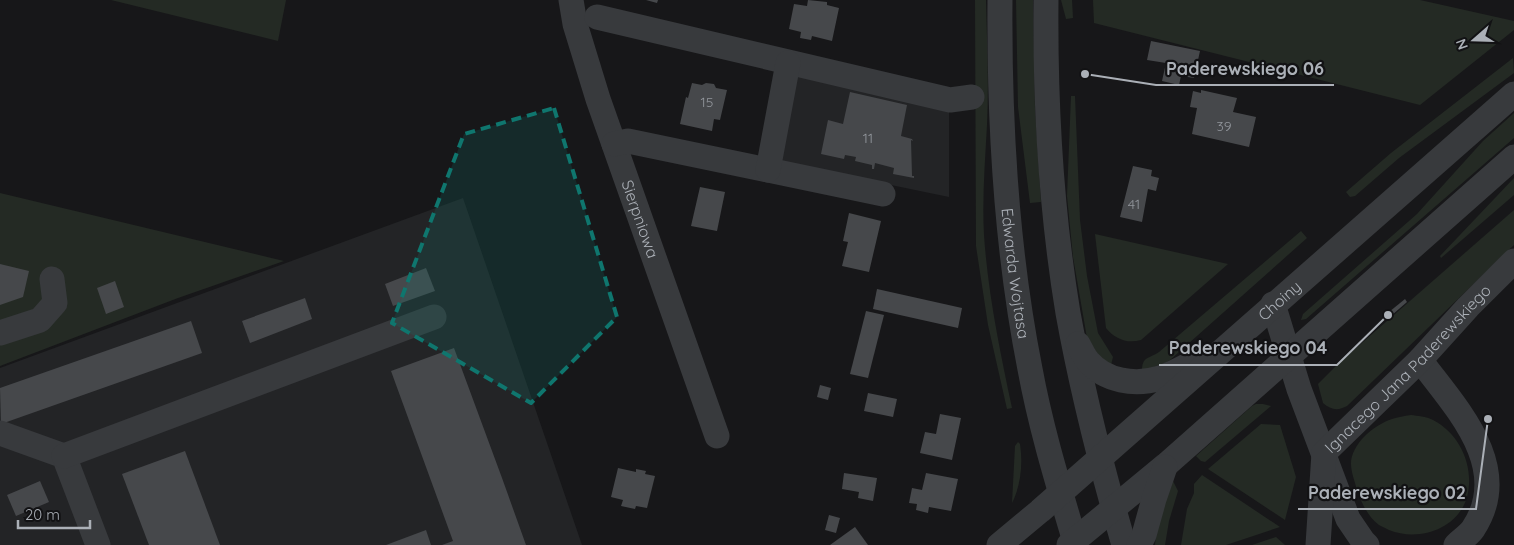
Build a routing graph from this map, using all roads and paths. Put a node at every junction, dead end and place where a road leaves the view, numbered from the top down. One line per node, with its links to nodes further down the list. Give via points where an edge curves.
1 (571, 0): 8 (street, Sierpniowa, via 580,39)
2 (1000, 0): 27 (street, Edwarda Wojtasa, via 1003,133 1012,263 1030,370)
3 (1046, 0): 17 (street, via 1046,76 1052,177)
4 (597, 17): 5 (street)
5 (788, 63): 7 (street, via 950,100); 10 (street)
6 (1514, 94): 14 (street, Choiny)
7 (972, 97)
8 (614, 144): 10 (street, via 628,140); 22 (street, Sierpniowa)
9 (1514, 157): 19 (street)
10 (768, 170): 11 (street)
11 (883, 194)
12 (1514, 261): 20 (street, Ignacego Jana Paderewskiego)
13 (52, 279): 16 (street, via 55,303 40,320)
14 (1273, 304): 18 (street, Choiny); 19 (street)
15 (434, 317): 24 (street)
16 (0, 333)
17 (1072, 336): 18 (street, via 1088,361 1101,373 1130,381 1161,378); 25 (street)
18 (1225, 347): 25 (street, Choiny)
19 (1289, 356): 23 (street); 26 (street)
20 (1420, 360): 23 (street, Ignacego Jana Paderewskiego); 36 (street, via 1470,427 1484,457 1488,487 1483,510 1472,530)
21 (0, 433): 24 (street)
22 (717, 436)
23 (1324, 453): 34 (street, Ignacego Jana Paderewskiego); 35 (street, via 1348,519)
24 (64, 456): 30 (street)
25 (1100, 458): 27 (street, Choiny); 28 (street)
26 (1166, 465): 28 (street); 33 (street)
27 (1060, 494): 29 (street, Edwarda Wojtasa); 31 (street, Choiny)
28 (1114, 509): 29 (street); 32 (street)
29 (1073, 544)
30 (98, 545)
31 (999, 545)
32 (1124, 545)
33 (1139, 545)
34 (1318, 545)
35 (1367, 545)
36 (1456, 545)

